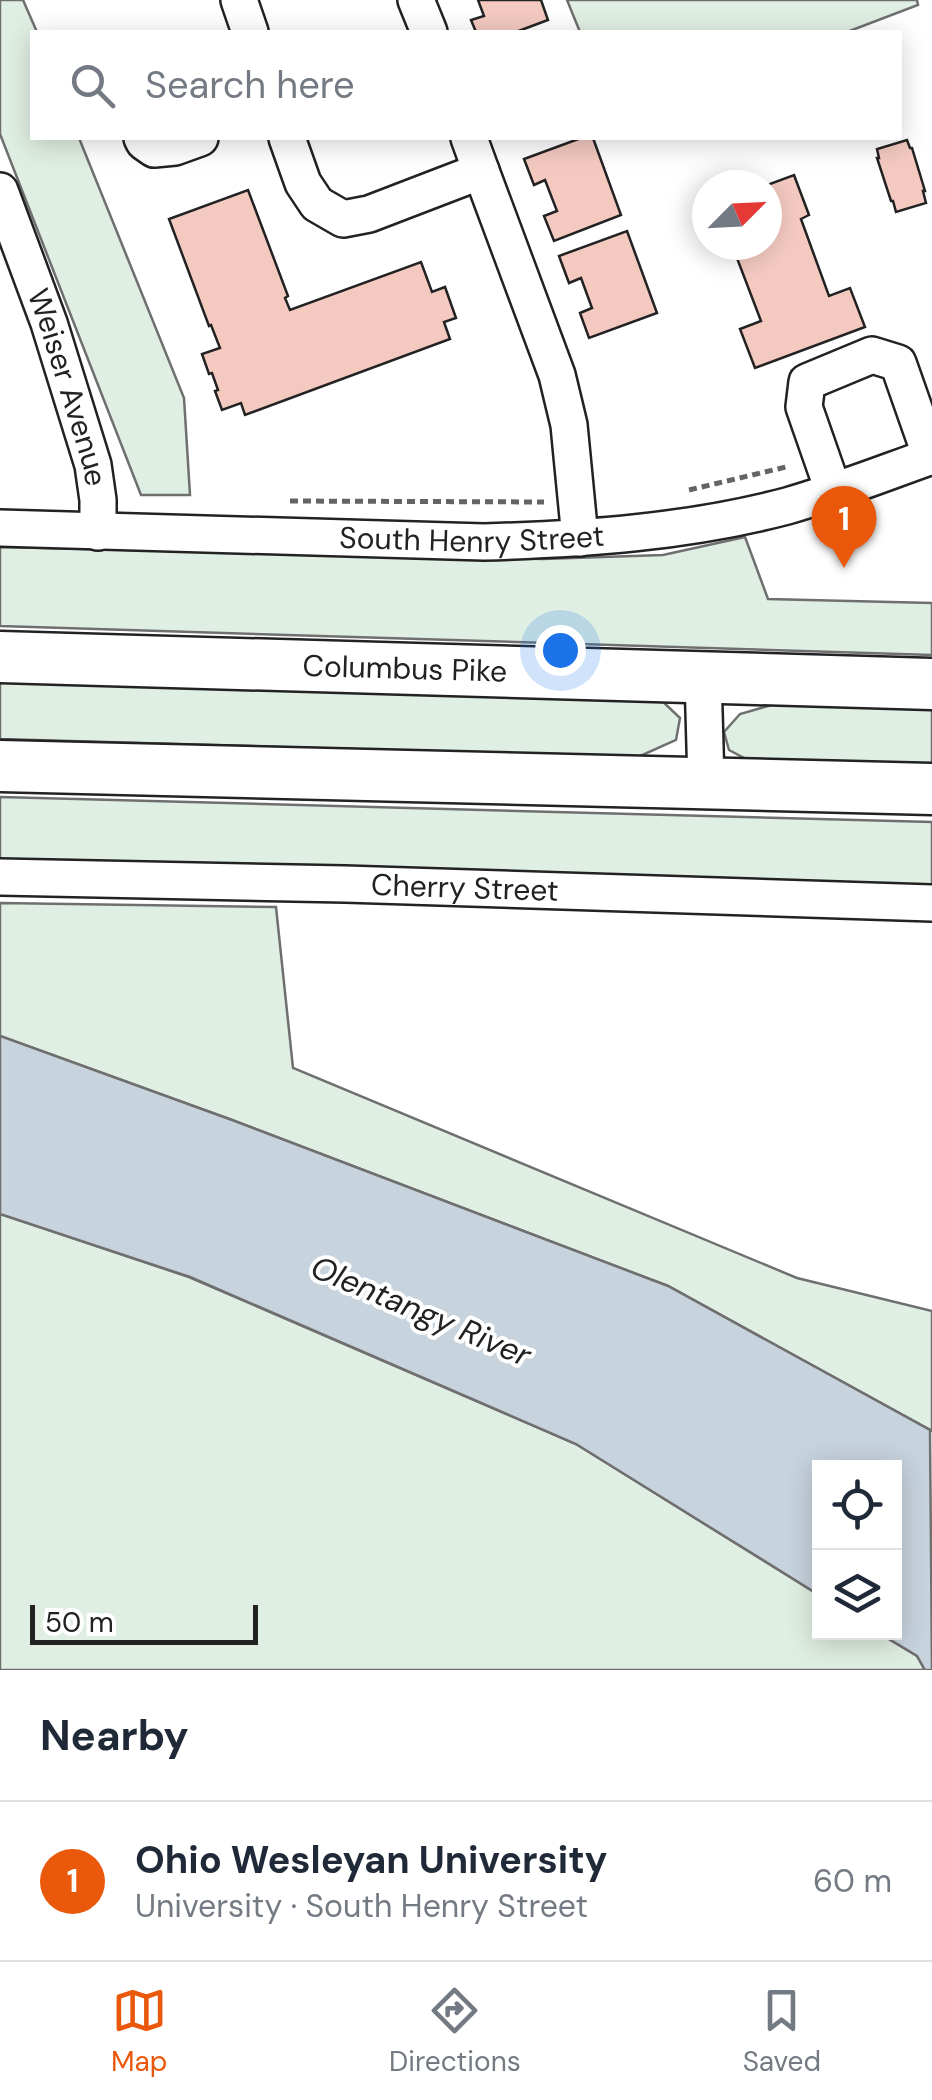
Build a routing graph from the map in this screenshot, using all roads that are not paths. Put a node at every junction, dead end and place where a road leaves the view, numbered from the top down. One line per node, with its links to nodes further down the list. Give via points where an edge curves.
1 (416, 0): 2 (street)
2 (427, 30)
3 (143, 140): 4 (street, via 154,149)
4 (194, 140)
5 (288, 140): 7 (street, via 303,184 317,204 342,219)
6 (469, 140): 7 (street)
7 (481, 171): 13 (street, via 557,374 570,425)
8 (0, 191): 12 (street, Weiser Avenue, via 92,465)
9 (932, 456): 10 (street, South Henry Street); 10 (street, via 898,363 872,355 807,382 804,407)
10 (828, 474): 13 (street, South Henry Street, via 788,506)
11 (0, 528): 12 (street, South Henry Street)
12 (98, 532): 13 (street, South Henry Street, via 484,542)
13 (580, 538)
14 (0, 657): 15 (highway, Columbus Pike)
15 (704, 676): 16 (highway, Columbus Pike); 18 (street)
16 (932, 684)
17 (0, 766): 18 (highway)
18 (706, 782): 19 (highway)
19 (932, 790)
20 (0, 877): 21 (street, Cherry Street)
21 (932, 904)

